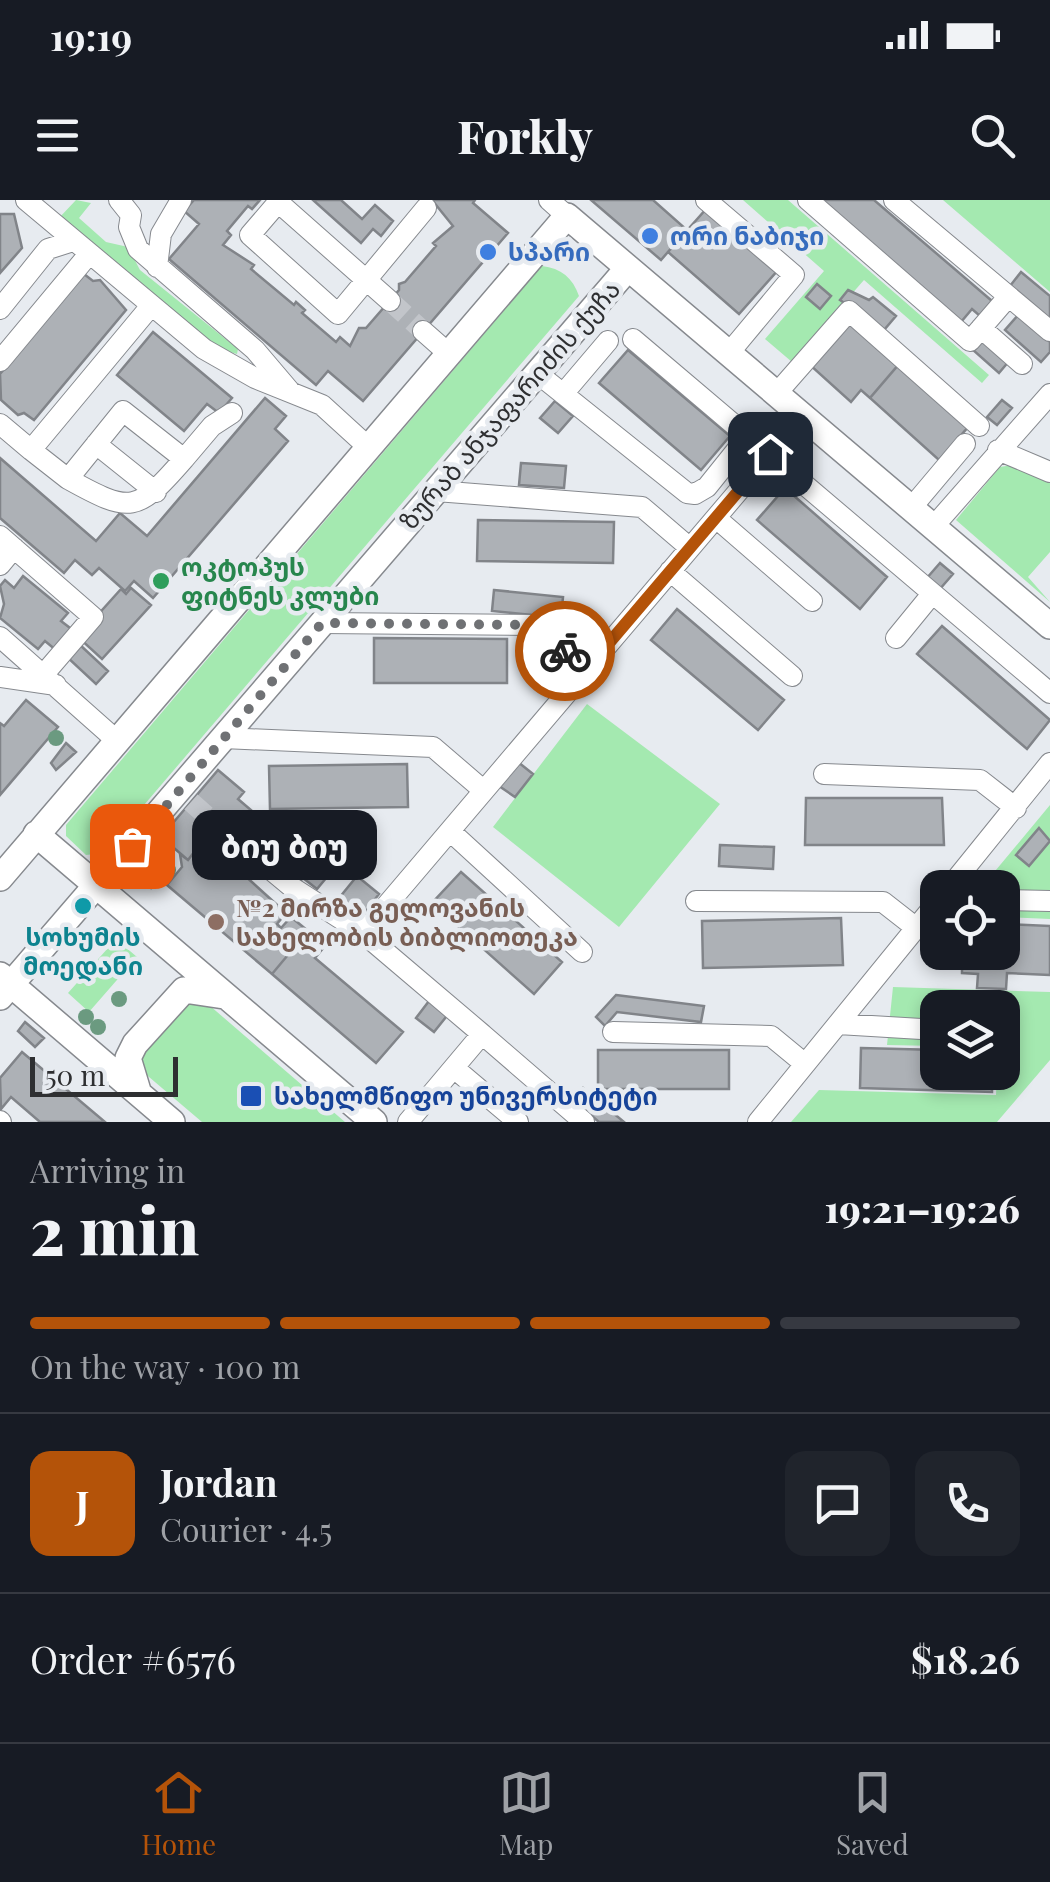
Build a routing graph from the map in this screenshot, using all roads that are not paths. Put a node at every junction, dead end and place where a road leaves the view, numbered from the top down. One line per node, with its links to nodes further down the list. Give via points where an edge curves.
1 (26, 200): 10 (street)
2 (119, 200): 11 (street, via 130,215 132,238)
3 (181, 200): 11 (street, via 161,234)
4 (706, 200): 24 (street, via 794,276)
5 (808, 200): 18 (street, via 970,341)
6 (894, 200): 14 (street)
7 (279, 201): 13 (street); 13 (street, via 250,235 338,314)
8 (426, 208): 13 (street)
9 (558, 208): 12 (main road); 23 (main road)
10 (81, 247): 16 (street); 17 (street, via 48,249); 25 (street)
11 (157, 267): 28 (street)
12 (628, 268): 24 (main road); 27 (main road, ზურაბ ანჯაფარიძის ქუჩა)
13 (366, 281): 15 (street)
14 (1008, 297): 18 (street); 20 (street)
15 (390, 302)
16 (150, 306): 28 (street, via 204,349); 39 (street)
17 (0, 308)
18 (981, 328): 26 (street)
19 (423, 331): 23 (street)
20 (1050, 331)
21 (634, 338): 35 (street)
22 (608, 341): 30 (street)
23 (448, 353): 38 (main road)
24 (729, 353): 29 (main road)
25 (0, 361)
26 (1022, 364)
27 (537, 373): 30 (street); 45 (main road, ზურაბ ანჯაფარიძის ქუჩა)
28 (290, 390): 38 (street, via 322,405)
29 (777, 393): 34 (street, via 848,312); 47 (main road)
30 (563, 394): 35 (street, via 688,493 707,487)
31 (1047, 403): 40 (street)
32 (232, 413): 42 (street)
33 (0, 424): 39 (street)
34 (979, 426)
35 (748, 436): 41 (street)
36 (96, 444): 42 (street, via 123,411); 44 (street); 46 (street)
37 (965, 444): 47 (street)
38 (367, 446): 65 (main road)
39 (31, 450): 44 (street)
40 (998, 450): 43 (street); 49 (street)
41 (770, 454): 48 (street); 53 (street)
42 (184, 460): 46 (street)
43 (1050, 472)
44 (68, 480): 46 (street, via 121,503 136,504)
45 (436, 491): 50 (street, via 642,507); 55 (main road, ზურაბ ანჯაფარიძის ქუჩა)
46 (156, 492)
47 (912, 507): 49 (main road)
48 (716, 518): 50 (street); 54 (street)
49 (934, 526): 56 (main road)
50 (690, 548): 52 (street)
51 (5, 549): 62 (street, via 93,617)
52 (670, 572): 59 (street); 60 (street)
53 (932, 594): 58 (street); 63 (street)
54 (812, 600)
55 (322, 623): 59 (street, via 535,625); 64 (main road, ზურაბ ანჯაფარიძის ქუჩა)
56 (1050, 626)
57 (0, 637): 62 (street)
58 (896, 638)
59 (586, 670): 68 (street)
60 (792, 676)
61 (0, 677): 62 (street)
62 (51, 680): 65 (street)
63 (1050, 693)
64 (224, 738): 68 (street, via 433,746); 75 (main road, ზურაბ ანჯაფარიძის ქუჩა, via 184,797)
65 (116, 739): 72 (main road)
66 (1050, 763): 69 (street)
67 (824, 774): 69 (street, via 980,780)
68 (483, 790): 71 (street)
69 (1016, 808): 73 (street)
70 (217, 825): 81 (street, via 293,888)
71 (450, 831): 81 (street); 82 (street)
72 (36, 834): 74 (main road); 75 (main road)
73 (964, 870)
74 (0, 878)
75 (98, 884): 83 (main road, ზურაბ ანჯაფარიძის ქუჩა); 84 (main road)
76 (1020, 900): 78 (street)
77 (696, 901): 80 (street, via 883,902)
78 (1050, 901)
79 (920, 921): 80 (street)
80 (915, 927): 85 (street)
81 (363, 933): 88 (street)
82 (582, 952)
83 (4, 986): 91 (main road)
84 (229, 997): 91 (main road, via 184,990 155,1020 128,1058); 93 (main road)
85 (838, 1024): 86 (street); 89 (street)
86 (920, 1029)
87 (613, 1032): 89 (street, via 772,1036)
88 (482, 1034): 90 (street); 96 (street)
89 (805, 1064): 97 (street)
90 (454, 1068): 94 (street); 95 (street)
91 (140, 1094): 92 (main road)
92 (172, 1122)
93 (374, 1122)
94 (408, 1122)
95 (518, 1122)
96 (584, 1122)
97 (758, 1122)

